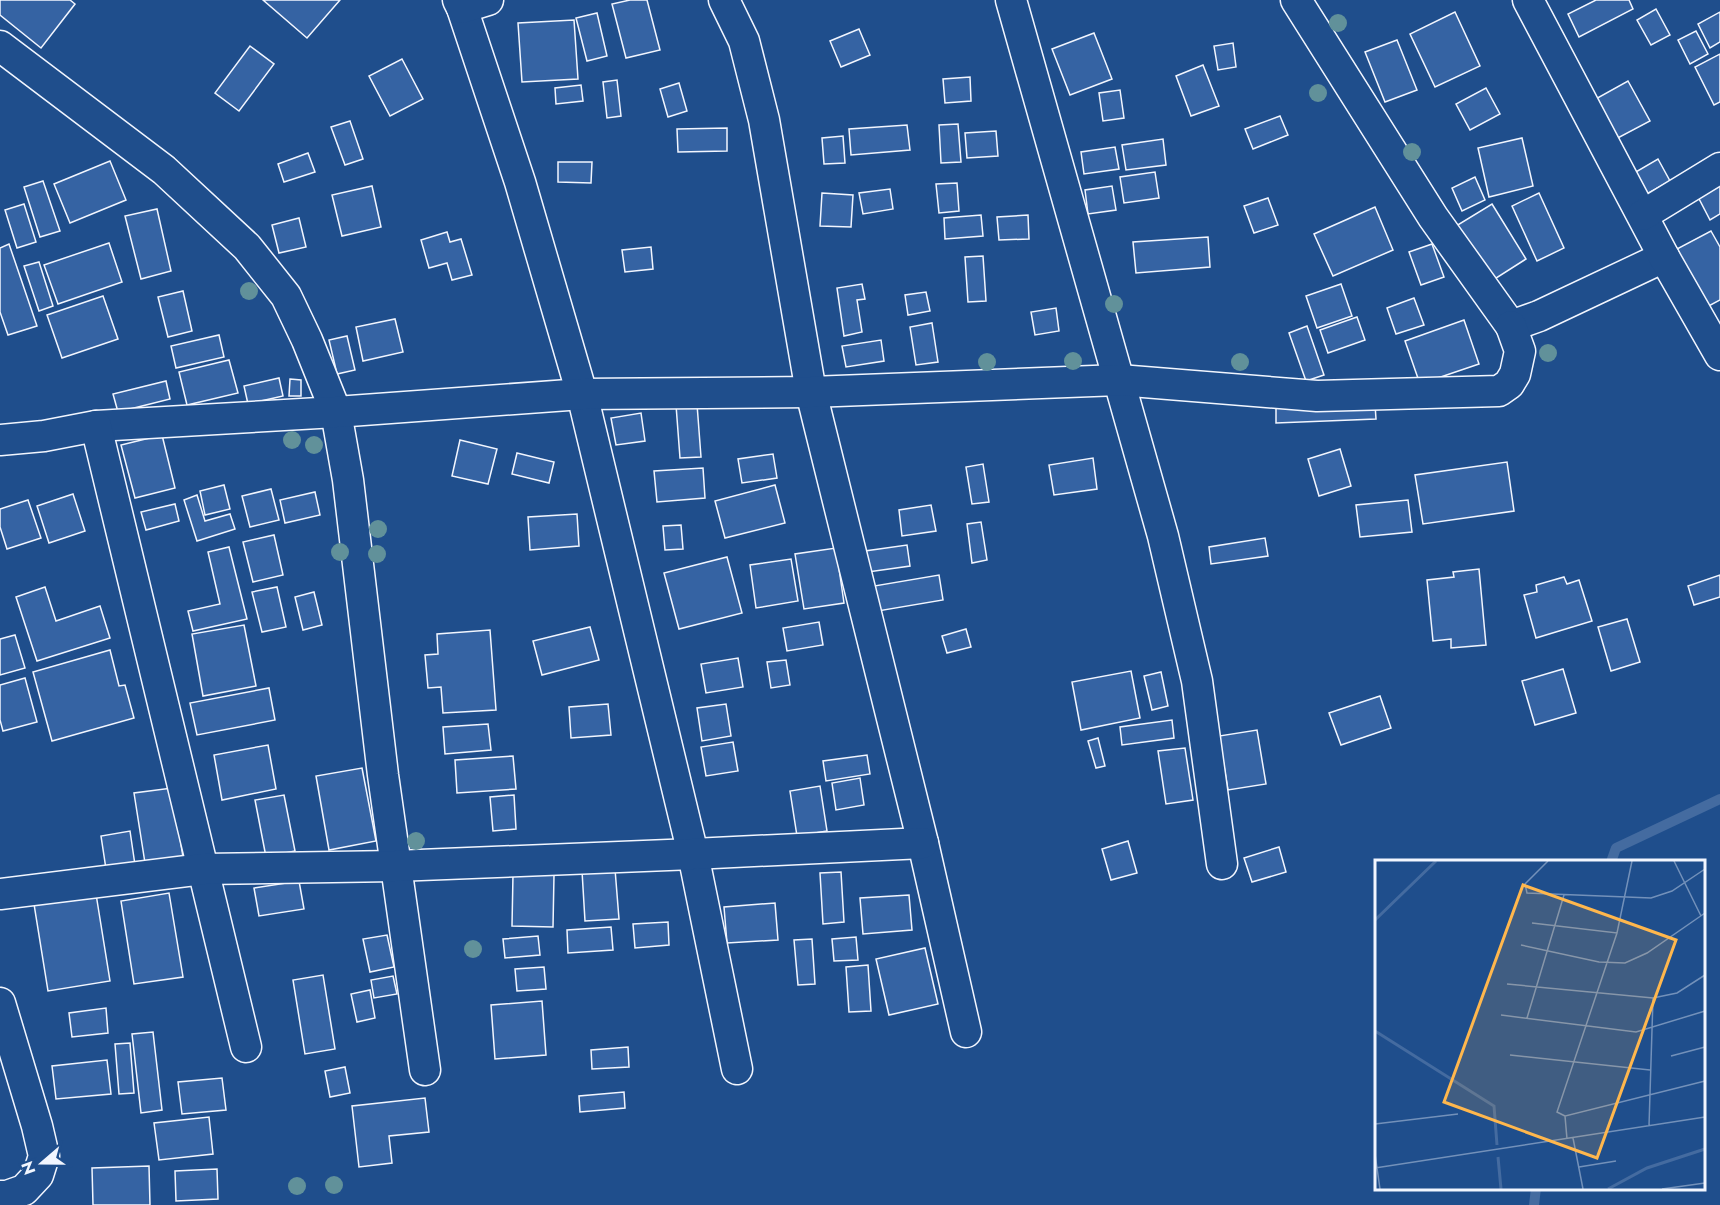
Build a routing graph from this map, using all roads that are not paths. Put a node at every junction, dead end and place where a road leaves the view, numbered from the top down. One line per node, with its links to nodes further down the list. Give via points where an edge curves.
1 (724, 0): 13 (street, via 744,41 764,120)
2 (1011, 0): 12 (street)
3 (1296, 0): 10 (street, via 1433,217)
4 (1528, 0): 8 (street)
5 (469, 3): 14 (street)
6 (0, 46): 15 (street, via 164,170 247,247 286,296)
7 (1720, 168): 8 (street)
8 (1643, 215): 9 (street)
9 (1664, 257): 10 (street); 11 (street)
10 (1511, 326): 12 (street, via 1520,351 1515,374 1499,391 1317,396)
11 (1720, 355)
12 (1119, 380): 13 (street); 20 (street, via 1163,536 1197,681)
13 (811, 392): 14 (street); 18 (street)
14 (582, 394): 15 (street); 19 (street)
15 (336, 412): 16 (street); 21 (street, via 348,480)
16 (96, 426): 17 (street); 22 (street)
17 (0, 440)
18 (923, 843): 19 (street); 25 (street)
19 (693, 854): 21 (street); 27 (street)
20 (1222, 864)
21 (395, 866): 22 (street); 28 (street)
22 (203, 869): 23 (street); 26 (street)
23 (0, 894)
24 (0, 1003): 29 (street, via 44,1156 38,1175 24,1190)
25 (966, 1032)
26 (246, 1047)
27 (737, 1069)
28 (425, 1070)
29 (0, 1196)

